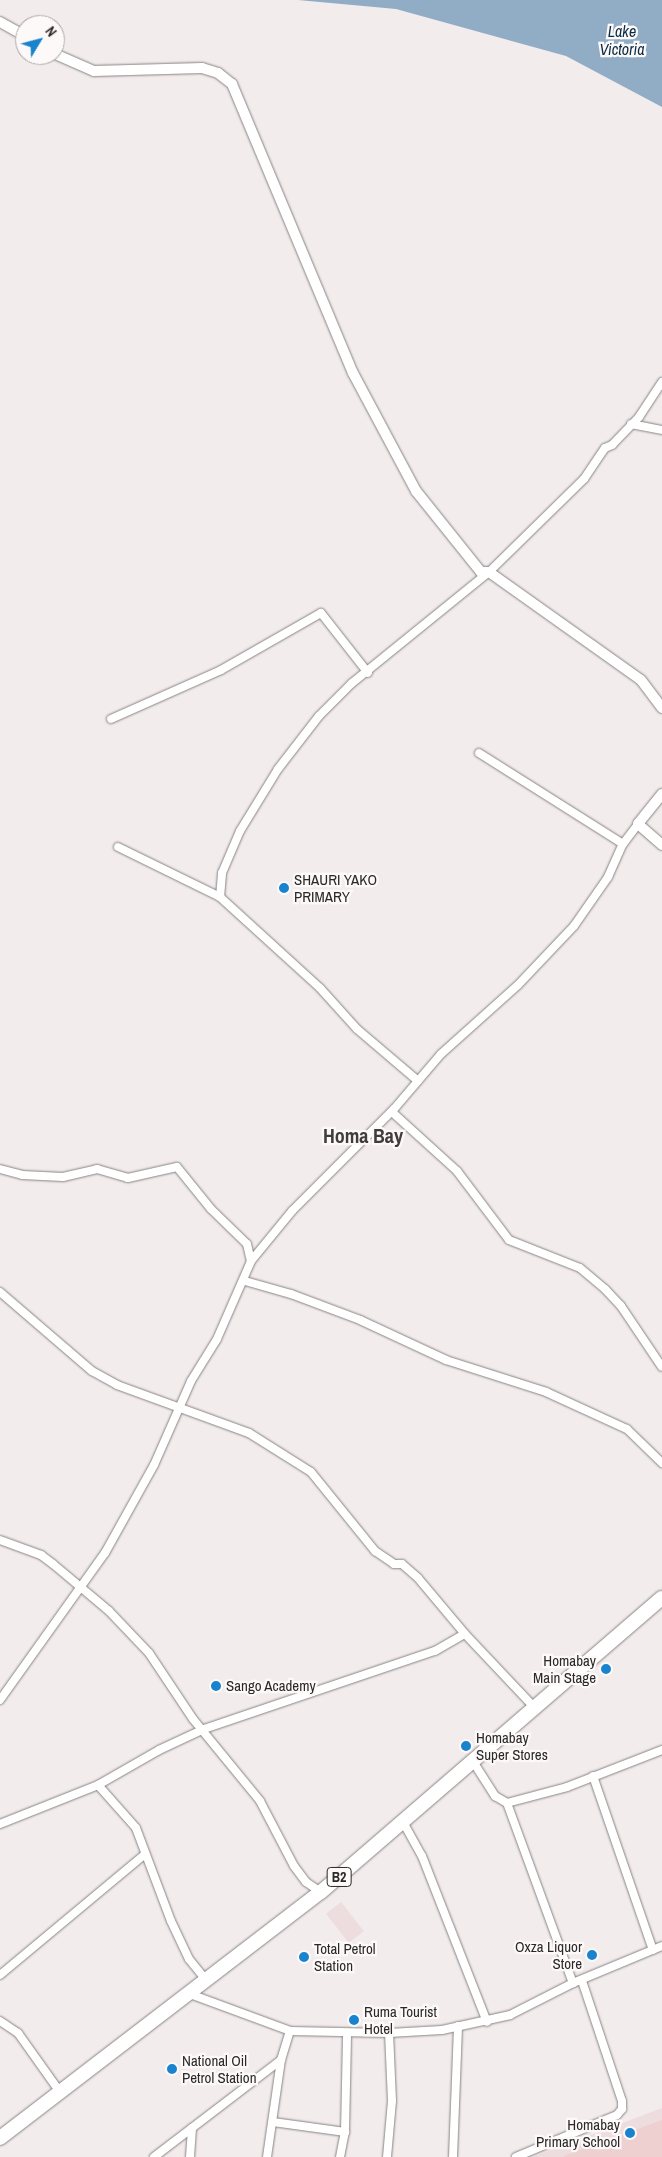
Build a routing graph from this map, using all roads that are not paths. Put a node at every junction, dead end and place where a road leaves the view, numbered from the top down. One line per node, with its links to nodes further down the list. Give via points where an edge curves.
1 (0, 22): 2 (street)
2 (15, 30)
3 (65, 58): 7 (street, via 94,71 202,68 232,84 353,372 416,491 481,572)
4 (662, 382): 5 (street)
5 (631, 424): 6 (street); 7 (street, via 612,445 605,448 584,479)
6 (662, 430)
7 (489, 572): 8 (street); 9 (street, via 640,680)
8 (368, 673): 10 (street, via 321,613 221,670); 17 (street, via 319,716 278,769 240,831 222,873)
9 (662, 708)
10 (111, 719)
11 (479, 754): 14 (street)
12 (662, 794): 13 (street)
13 (638, 824): 14 (street); 15 (street)
14 (623, 844): 18 (street, via 608,877 574,926 518,985 441,1054)
15 (662, 845)
16 (118, 847): 17 (street)
17 (220, 897): 18 (street, via 320,988 357,1029)
18 (418, 1081): 19 (street)
19 (394, 1110): 21 (street, via 292,1211); 24 (street, via 392,1112 456,1171 509,1240 580,1268 605,1290 621,1306)
20 (0, 1169): 21 (street, via 22,1175 63,1178 97,1169 128,1178 177,1167 211,1209 247,1244)
21 (251, 1261): 22 (street)
22 (245, 1281): 25 (street, via 217,1339); 26 (street, via 360,1320 446,1360 546,1392 627,1429)
23 (0, 1292): 25 (street, via 92,1371 136,1393)
24 (662, 1367)
25 (179, 1405): 28 (street, via 150,1473); 30 (street, via 249,1433 311,1472 375,1551 394,1564 402,1564 418,1578)
26 (662, 1463)
27 (0, 1540): 28 (street, via 41,1555)
28 (81, 1589): 31 (street); 33 (street, via 109,1611 149,1653 193,1719)
29 (662, 1598): 32 (highway, B2)
30 (464, 1634): 32 (street); 33 (street, via 435,1651)
31 (0, 1700)
32 (534, 1707): 35 (highway, B2)
33 (204, 1729): 37 (street); 42 (street, via 271,1818 294,1866 306,1882)
34 (662, 1750): 36 (street)
35 (471, 1760): 38 (street, via 495,1796); 39 (highway, B2)
36 (593, 1776): 38 (street, via 567,1787); 44 (street)
37 (98, 1785): 40 (street); 41 (street, via 136,1828)
38 (507, 1803): 48 (street)
39 (404, 1822): 42 (highway, B2); 51 (street, via 422,1856)
40 (0, 1824)
41 (145, 1854): 45 (street); 46 (street, via 185,1950)
42 (321, 1892): 46 (highway, B2)
43 (662, 1946): 44 (street)
44 (653, 1950): 47 (street)
45 (0, 1975)
46 (206, 1980): 49 (highway, B2)
47 (582, 1981): 48 (street); 68 (street, via 622,2109 617,2115)
48 (573, 1983): 51 (street, via 510,2015)
49 (190, 1994): 53 (street); 57 (highway, B2)
50 (0, 2021): 57 (street, via 18,2033)
51 (487, 2022): 52 (street)
52 (458, 2026): 55 (street); 67 (street)
53 (290, 2031): 54 (street); 56 (street)
54 (348, 2033): 55 (street); 60 (street)
55 (389, 2033): 66 (street, via 392,2101)
56 (281, 2060): 58 (street); 59 (street)
57 (60, 2092): 61 (highway, B2)
58 (273, 2122): 60 (street); 64 (street)
59 (192, 2128): 62 (street); 63 (street)
60 (345, 2132): 65 (street)
61 (0, 2138)
62 (154, 2157)
63 (190, 2157)
64 (267, 2157)
65 (340, 2157)
66 (387, 2157)
67 (453, 2157)
68 (516, 2157)

